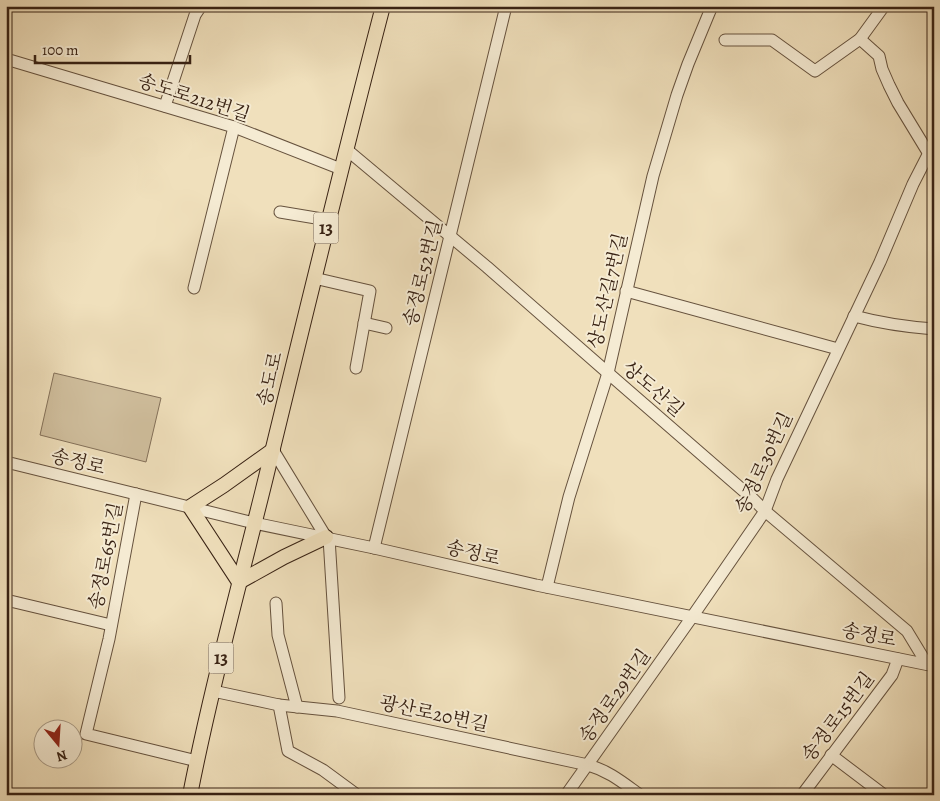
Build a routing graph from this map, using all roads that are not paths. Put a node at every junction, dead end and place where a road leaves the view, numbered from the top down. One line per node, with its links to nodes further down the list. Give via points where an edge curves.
1 (200, 6): 9 (street)
2 (383, 6): 11 (main road, 송도로 / 13)
3 (506, 6): 16 (street, 송정로52번길)
4 (712, 6): 19 (street, 상도산길7번길, via 670,115)
5 (884, 6): 6 (street)
6 (860, 39): 7 (street, via 815,72 772,40); 12 (street, via 879,56 898,103)
7 (725, 40)
8 (6, 59): 9 (street, 송도로212번길)
9 (165, 106): 10 (street, 송도로212번길)
10 (234, 127): 13 (street, 송도로212번길); 18 (street)
11 (346, 149): 13 (main road, 송도로 / 13); 16 (street, 상도산길)
12 (932, 152): 20 (street, 송정로30번길, via 913,184)
13 (341, 169): 15 (main road, 송도로 / 13)
14 (280, 212): 15 (street)
15 (328, 220): 17 (main road, 송도로 / 13)
16 (450, 235): 26 (street, 상도산길); 34 (street, 송정로52번길)
17 (314, 278): 21 (street, via 370,291); 27 (main road, 송도로 / 13)
18 (194, 288)
19 (626, 291): 24 (street); 26 (street, 상도산길7번길)
20 (854, 316): 23 (street); 24 (street, 송정로30번길)
21 (364, 323): 22 (street); 25 (street)
22 (386, 328)
23 (934, 329)
24 (838, 349): 31 (street, 송정로30번길)
25 (356, 368)
26 (608, 373): 31 (street, 상도산길); 36 (street, 상도산길7번길, via 568,497)
27 (272, 450): 30 (main road); 32 (main road, 송도로 / 13); 33 (street)
28 (6, 462): 29 (street, 송정로)
29 (136, 494): 30 (street, 송정로); 40 (street, 송정로65번길)
30 (190, 508): 32 (street, 송정로); 35 (main road)
31 (765, 511): 39 (street, 송정로30번길); 42 (street, 상도산길, via 907,630)
32 (254, 523): 33 (street, 송정로); 35 (main road, 송도로 / 13)
33 (327, 538): 34 (street, 송정로); 35 (main road, via 284,556); 44 (street)
34 (374, 548): 36 (street, 송정로)
35 (239, 582): 43 (main road, 송도로 / 13)
36 (547, 587): 39 (street, 송정로)
37 (6, 600): 40 (street, 송정로65번길)
38 (276, 603): 46 (street, via 278,635)
39 (692, 617): 41 (street, 송정로); 49 (street, 송정로29번길)
40 (111, 624): 48 (street, 송정로65번길, via 86,734)
41 (898, 659): 42 (street, 송정로); 47 (street, 송정로15번길, via 892,675)
42 (930, 665)
43 (213, 691): 45 (street, 광산로20번길); 48 (main road, 송도로 / 13)
44 (339, 698)
45 (279, 705): 46 (street, 광산로20번길); 51 (street, via 288,751 323,770)
46 (297, 707): 49 (street, 광산로20번길, via 337,711)
47 (831, 755): 54 (street, 송정로15번길); 55 (street)
48 (197, 761): 50 (main road, 송도로 / 13)
49 (588, 765): 52 (street, 송정로29번길); 53 (street, 광산로20번길, via 614,775)
50 (190, 795)
51 (357, 795)
52 (566, 795)
53 (640, 795)
54 (802, 795)
55 (884, 795)

